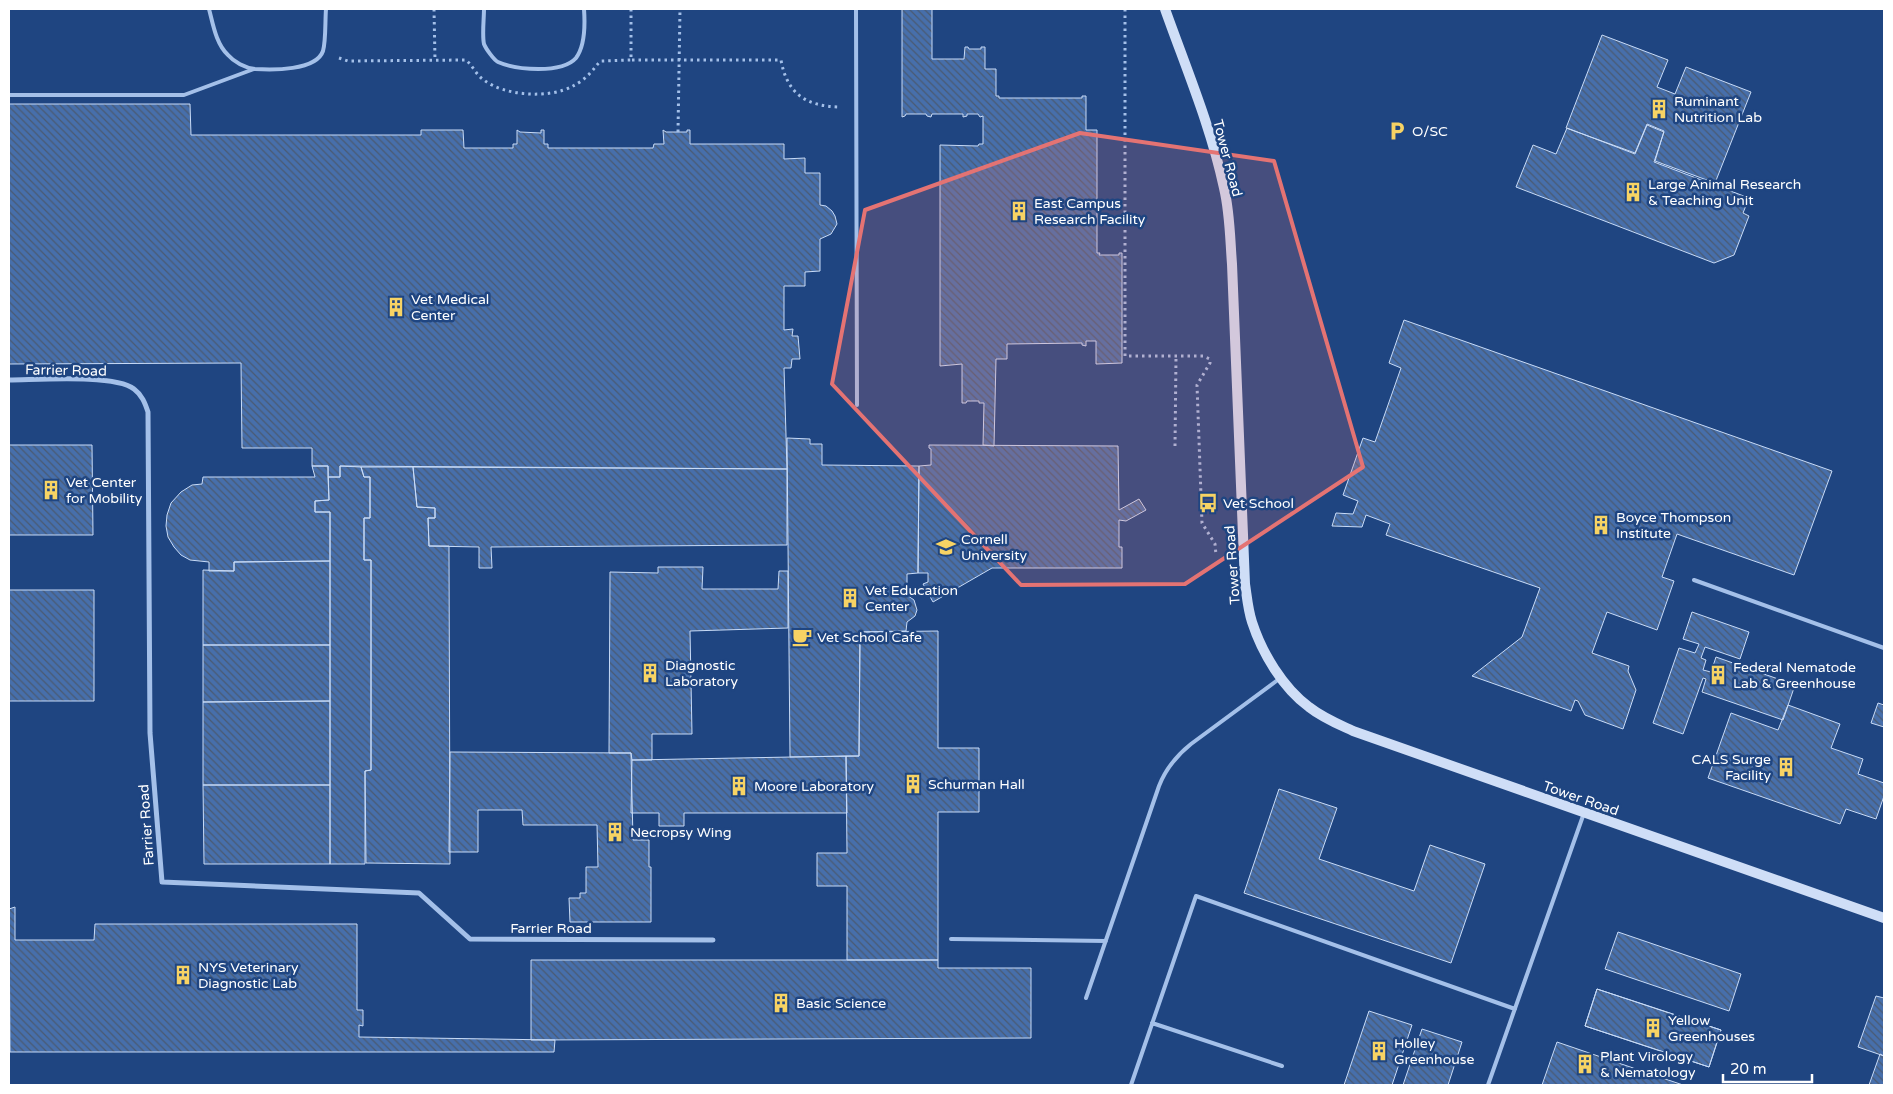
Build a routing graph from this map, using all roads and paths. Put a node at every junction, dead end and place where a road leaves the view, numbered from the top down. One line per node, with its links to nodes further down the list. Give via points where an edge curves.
1 (209, 9): 13 (lane, via 219,42 227,55)
2 (326, 9): 13 (lane, via 323,52 315,61 296,68)
3 (434, 9): 11 (path)
4 (484, 9): 5 (lane, via 484,44 496,61 549,70 567,65 576,57 582,42)
5 (584, 9)
6 (631, 9): 12 (path, via 631,60)
7 (680, 9): 12 (path)
8 (856, 9): 15 (lane)
9 (1125, 9): 17 (path, via 1125,356)
10 (1165, 9): 24 (street, Tower Road, via 1206,124 1225,195 1232,264 1245,584 1251,621)
11 (435, 60)
12 (680, 60): 15 (path, via 781,60 788,83 800,97 826,106); 16 (path)
13 (254, 69): 14 (lane, via 184,95)
14 (9, 94)
15 (857, 107): 19 (lane)
16 (678, 132)
17 (1176, 357): 20 (path); 21 (path, via 1203,356 1210,359 1197,385 1202,523 1215,544)
18 (9, 380): 28 (street, Farrier Road, via 107,380 134,388 143,398 148,412 150,733 162,882 419,893 470,939)
19 (857, 404)
20 (1175, 446)
21 (1216, 555)
22 (1694, 580): 23 (lane)
23 (1884, 648)
24 (1281, 678): 25 (street, Tower Road, via 1302,701 1331,721); 29 (lane, via 1179,753 1170,764 1159,786)
25 (1584, 813): 26 (street, Tower Road); 31 (lane)
26 (1884, 918)
27 (951, 939): 29 (lane)
28 (713, 940)
29 (1106, 941): 30 (lane)
30 (1086, 998)
31 (1515, 1009): 32 (lane, via 1196,896); 35 (lane)
32 (1152, 1023): 33 (lane); 34 (lane)
33 (1282, 1066)
34 (1131, 1085)
35 (1488, 1085)

